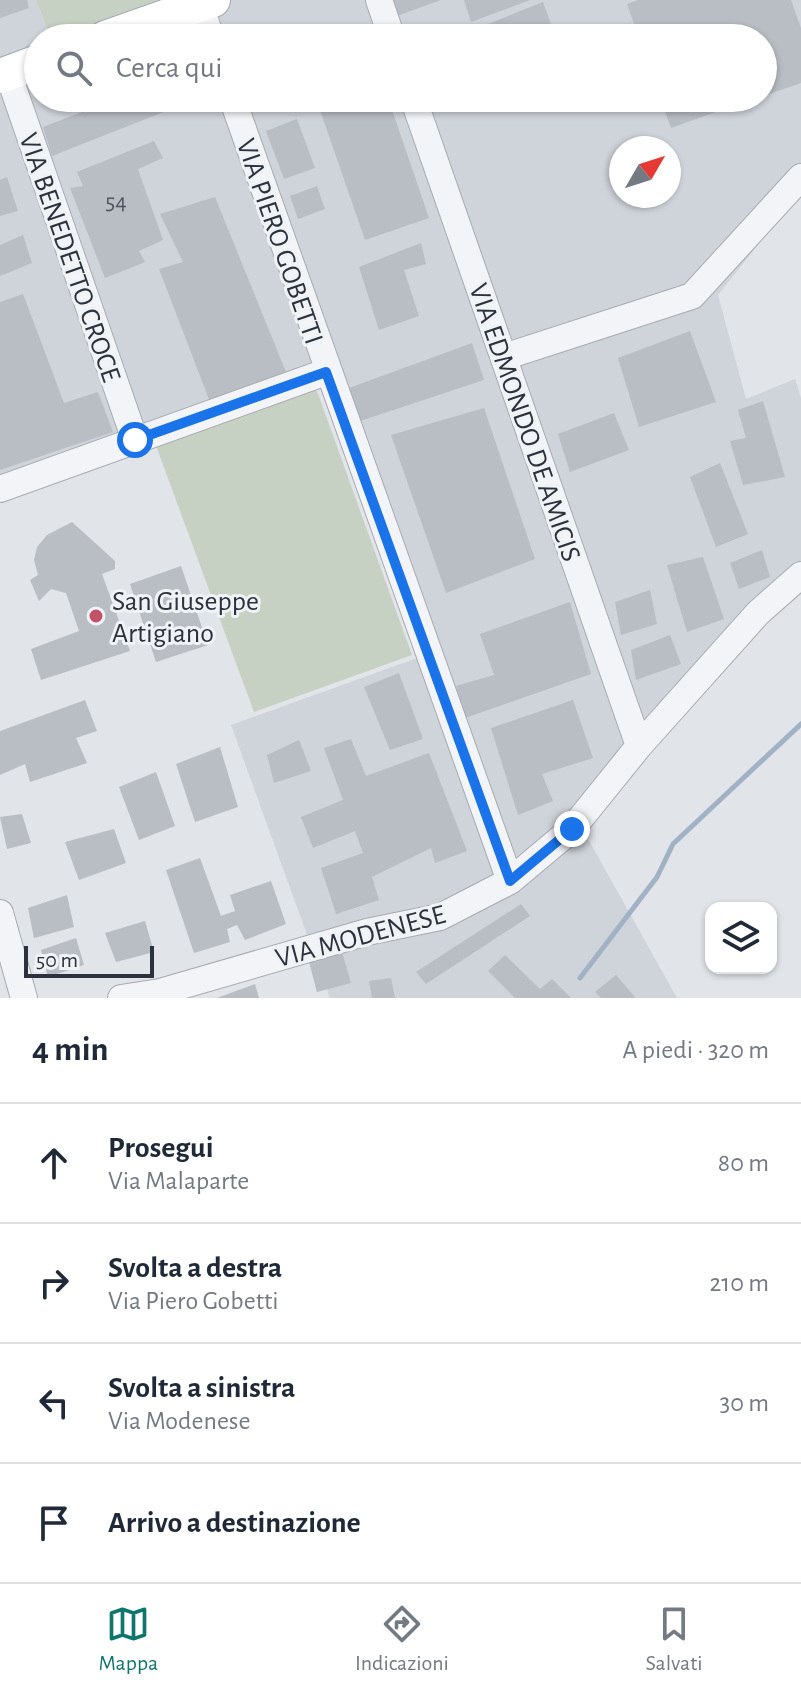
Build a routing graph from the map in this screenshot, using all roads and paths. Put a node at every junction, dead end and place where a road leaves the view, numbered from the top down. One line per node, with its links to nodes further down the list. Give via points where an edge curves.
1 (379, 0): 5 (street)
2 (206, 2): 3 (main road); 4 (street)
3 (144, 24)
4 (209, 24)
5 (387, 24)
6 (15, 70): 7 (street, VIA BENEDETTO CROCE)
7 (24, 98)
8 (29, 112): 14 (street, VIA BENEDETTO CROCE)
9 (237, 112): 13 (street, VIA PIERO GOBETTI)
10 (418, 112): 12 (street, VIA EDMONDO DE AMICIS)
11 (801, 177): 12 (street, via 692,296)
12 (504, 357): 17 (street, VIA EDMONDO DE AMICIS)
13 (326, 372): 14 (street); 18 (street, VIA PIERO GOBETTI)
14 (135, 440): 15 (street)
15 (0, 489)
16 (801, 575): 17 (street, VIA MODENESE, via 758,613)
17 (639, 746): 18 (street, VIA MODENESE, via 572,829)
18 (510, 881): 20 (street, VIA MODENESE, via 440,917 367,932)
19 (0, 913): 21 (street)
20 (161, 995): 22 (street, VIA MODENESE)
21 (24, 998)
22 (121, 998)

